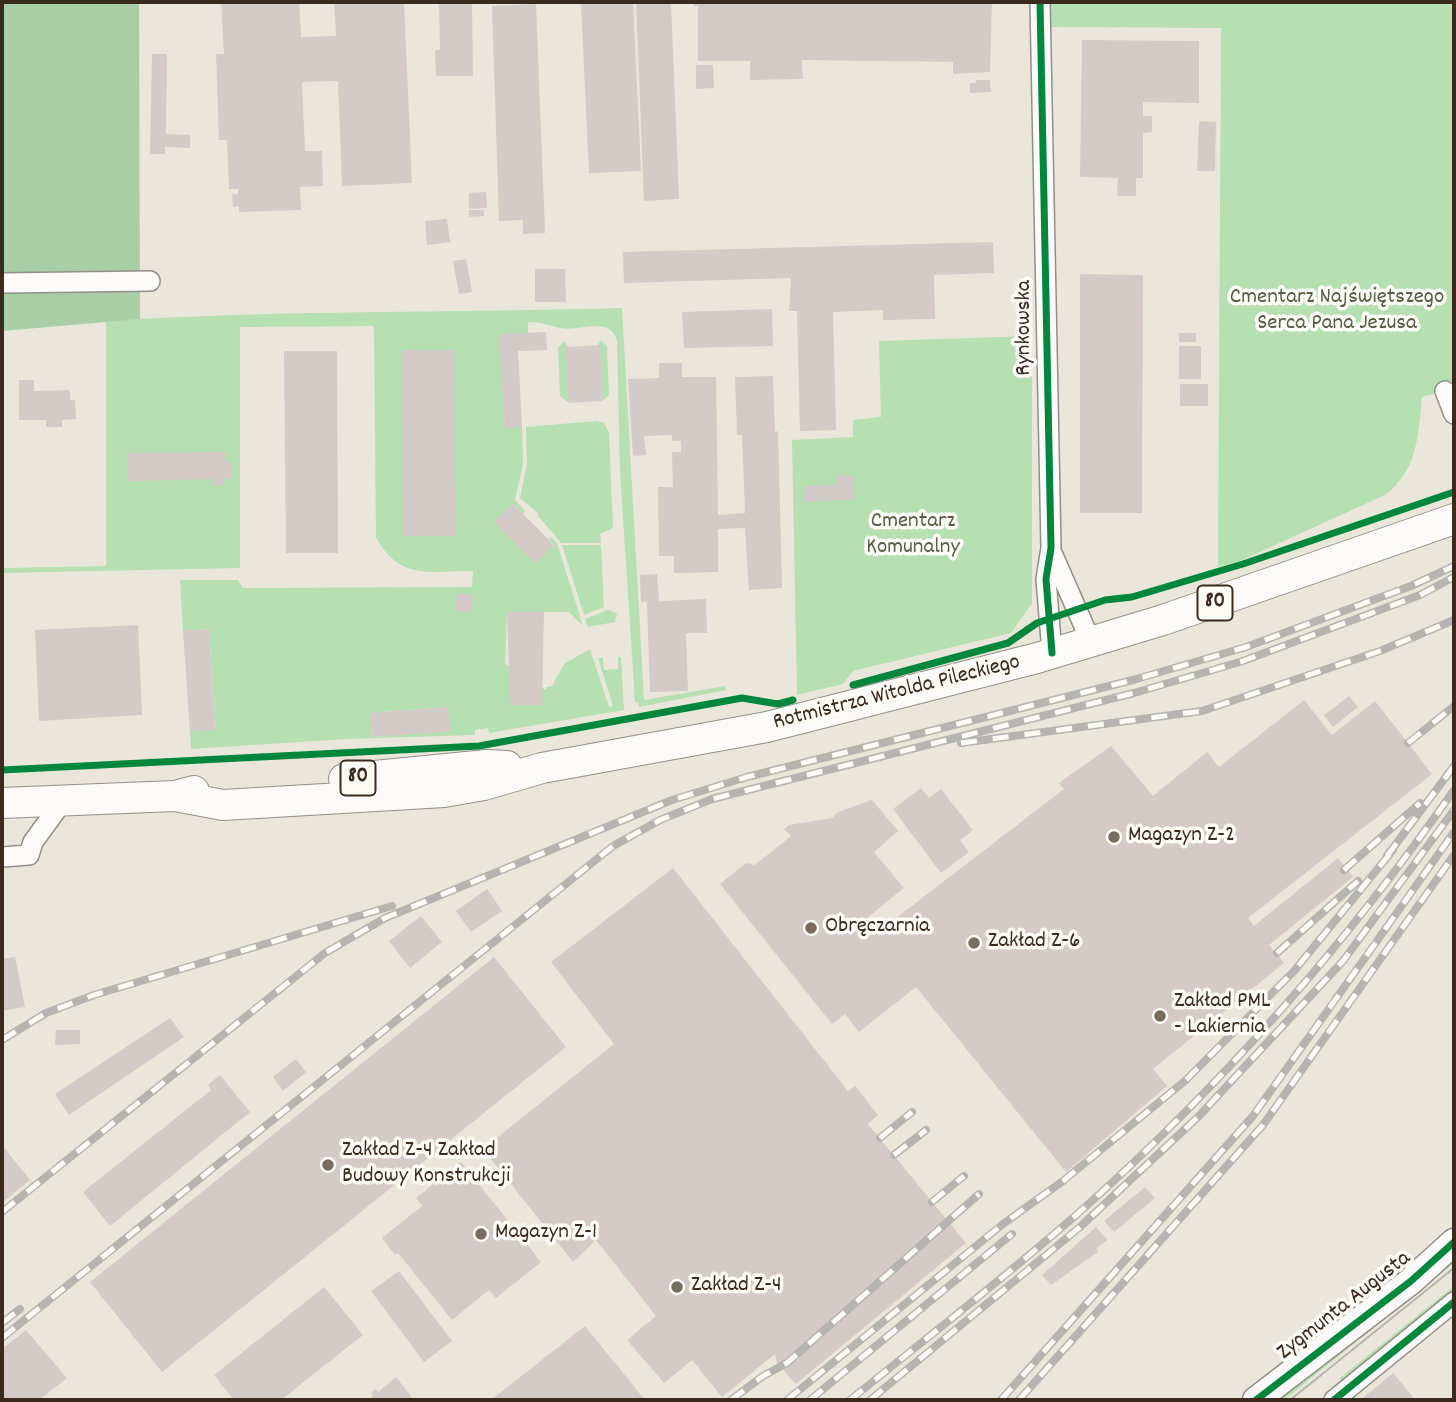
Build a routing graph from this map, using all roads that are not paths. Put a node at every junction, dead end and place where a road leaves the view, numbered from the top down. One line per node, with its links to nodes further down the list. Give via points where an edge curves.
1 (1040, 2): 7 (street, Rynkowska)
2 (150, 281): 3 (street)
3 (2, 283)
4 (1445, 391): 5 (street)
5 (1454, 414)
6 (1448, 521): 8 (main road, Rotmistrza Witolda Pileckiego / 80)
7 (1051, 548): 8 (street, Rynkowska); 9 (street, Rynkowska, via 1046,579)
8 (1091, 642): 9 (main road, Rotmistrza Witolda Pileckiego / 80)
9 (1052, 653): 10 (main road, Rotmistrza Witolda Pileckiego / 80, via 767,727 542,768 484,785 369,798 223,804 175,796)
10 (63, 801): 11 (main road, Rotmistrza Witolda Pileckiego / 80); 12 (street, via 33,842 29,855)
11 (2, 803)
12 (2, 858)
13 (1454, 1242): 15 (street, Zygmunta Augusta)
14 (1454, 1302): 16 (street)
15 (1256, 1400)
16 (1334, 1400)

